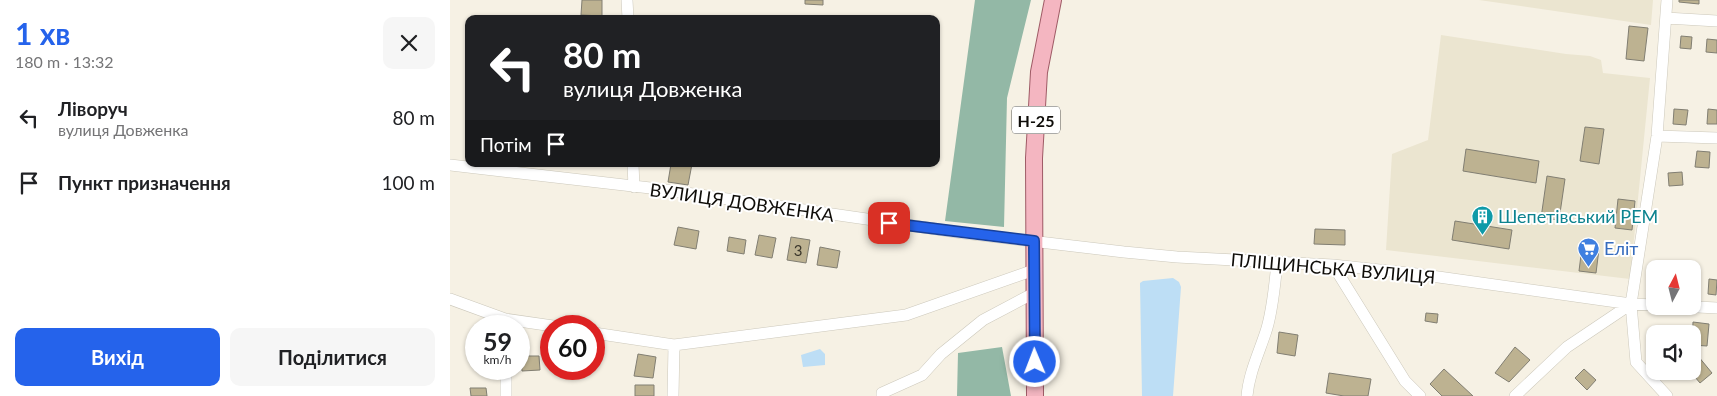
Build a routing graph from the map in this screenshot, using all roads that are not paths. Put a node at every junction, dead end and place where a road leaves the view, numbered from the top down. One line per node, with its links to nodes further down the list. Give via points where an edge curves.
1 (627, 0): 4 (street)
2 (1053, 0): 14 (main road, Н-25, via 1039,72)
3 (1667, 0): 5 (street)
4 (628, 15)
5 (1666, 18): 6 (street); 7 (street)
6 (1717, 21)
7 (1657, 136): 8 (street); 20 (street)
8 (1717, 138)
9 (450, 165): 10 (street, ВУЛИЦЯ ДОВЖЕНКА)
10 (465, 167)
11 (467, 167): 13 (street, ВУЛИЦЯ ДОВЖЕНКА)
12 (633, 167): 13 (street)
13 (634, 187): 14 (street, ВУЛИЦЯ ДОВЖЕНКА)
14 (1034, 241): 15 (street, ПЛІЩИНСЬКА ВУЛИЦЯ, via 1177,257); 17 (main road, Н-25)
15 (1277, 262): 16 (street, ПЛІЩИНСЬКА ВУЛИЦЯ); 32 (street, via 1268,326 1251,373)
16 (1333, 265): 20 (street, ПЛІЩИНСЬКА ВУЛИЦЯ); 33 (street, via 1405,381)
17 (1034, 270): 18 (main road, Н-25); 26 (street, via 906,315)
18 (1034, 292): 30 (street, via 983,320 941,354 922,375 882,393); 31 (main road, Н-25)
19 (450, 299): 24 (street)
20 (1631, 304): 21 (street, ПЛІЩИНСЬКА ВУЛИЦЯ); 34 (street, via 1567,346); 35 (street, via 1636,362)
21 (1646, 305)
22 (1701, 307): 23 (street)
23 (1717, 308)
24 (487, 315)
25 (605, 335): 26 (street)
26 (674, 345): 29 (street)
27 (506, 380): 28 (street)
28 (506, 396)
29 (673, 396)
30 (882, 396)
31 (1035, 396)
32 (1247, 396)
33 (1420, 396)
34 (1515, 396)
35 (1666, 396)

